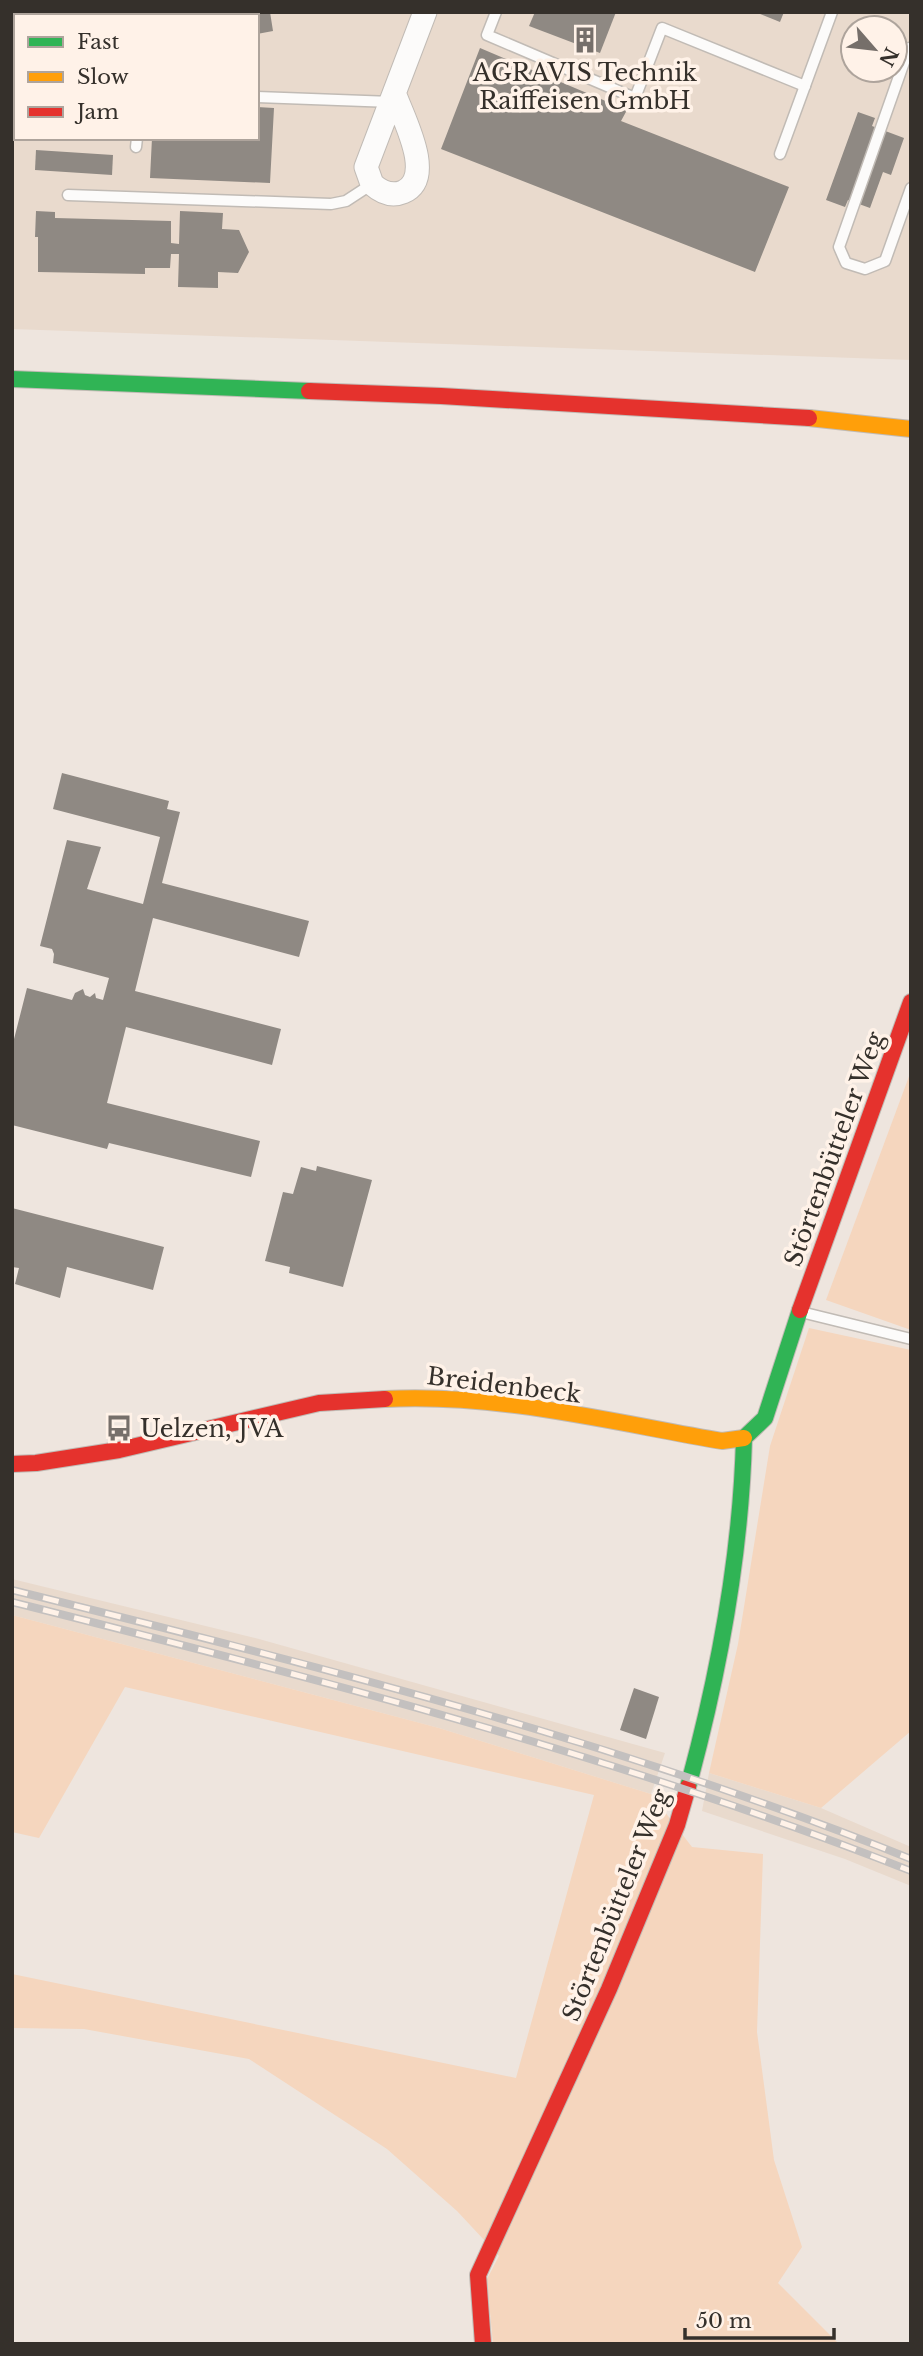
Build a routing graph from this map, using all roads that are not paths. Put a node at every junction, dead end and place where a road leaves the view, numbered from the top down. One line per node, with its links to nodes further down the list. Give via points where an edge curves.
1 (425, 12): 7 (street)
2 (496, 12): 5 (lane, via 487,35 635,99 662,28)
3 (832, 12): 5 (lane)
4 (896, 84): 10 (lane, via 839,247 846,263 865,269 885,261)
5 (805, 86): 8 (lane)
6 (259, 97): 7 (lane)
7 (393, 99): 9 (street, via 366,167); 9 (street, via 418,161 418,173 415,182 402,192 388,194)
8 (780, 154)
9 (372, 184): 11 (lane, via 346,201 331,204)
10 (911, 188)
11 (68, 195)
12 (12, 379): 13 (street, via 441,396 815,418)
13 (911, 429)
14 (911, 1002): 15 (street, Störtenbütteler Weg)
15 (799, 1312): 16 (lane); 17 (street, Störtenbütteler Weg, via 765,1418)
16 (911, 1339)
17 (744, 1438): 18 (street, Breidenbeck, via 722,1441 497,1402 428,1397 319,1403 119,1450); 19 (street, Störtenbütteler Weg, via 723,1643 701,1742 677,1825 609,1989 478,2275)
18 (12, 1464)
19 (483, 2344)

